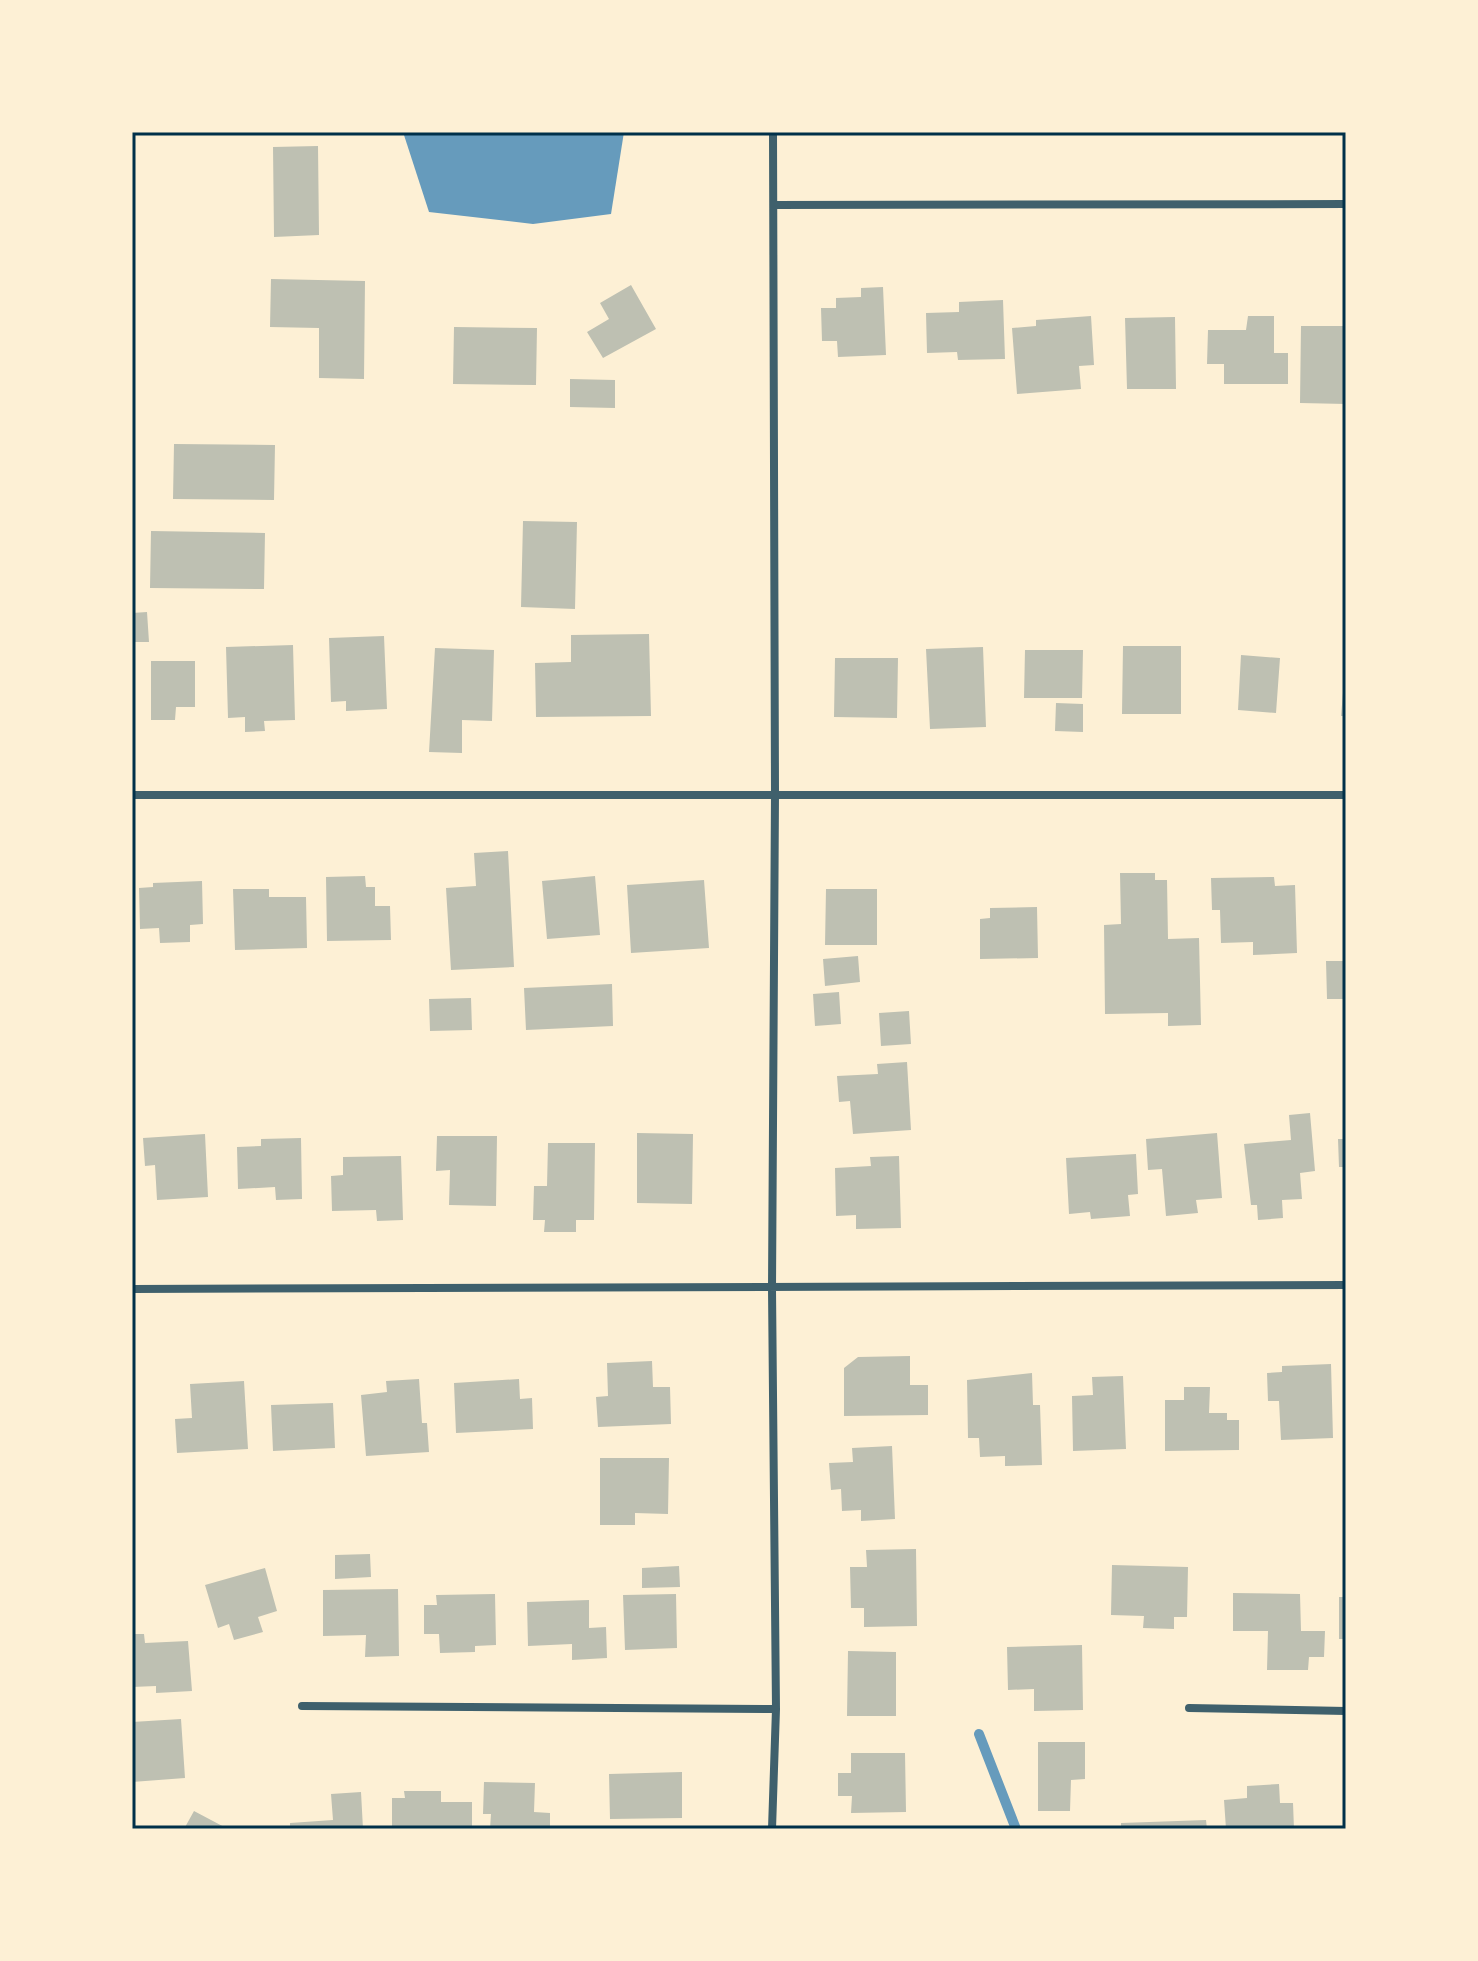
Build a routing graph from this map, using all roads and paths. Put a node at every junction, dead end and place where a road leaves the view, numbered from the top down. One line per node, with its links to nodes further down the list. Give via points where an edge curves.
1 (773, 132): 3 (street)
2 (1346, 204): 3 (street)
3 (774, 205): 4 (street)
4 (775, 794): 5 (street); 6 (street); 9 (street)
5 (132, 795)
6 (1346, 795)
7 (1346, 1285): 9 (street)
8 (132, 1289): 9 (street)
9 (772, 1289): 12 (street)
10 (302, 1706): 12 (street)
11 (1189, 1708): 13 (street)
12 (776, 1709): 14 (street)
13 (1346, 1711)
14 (772, 1829)

